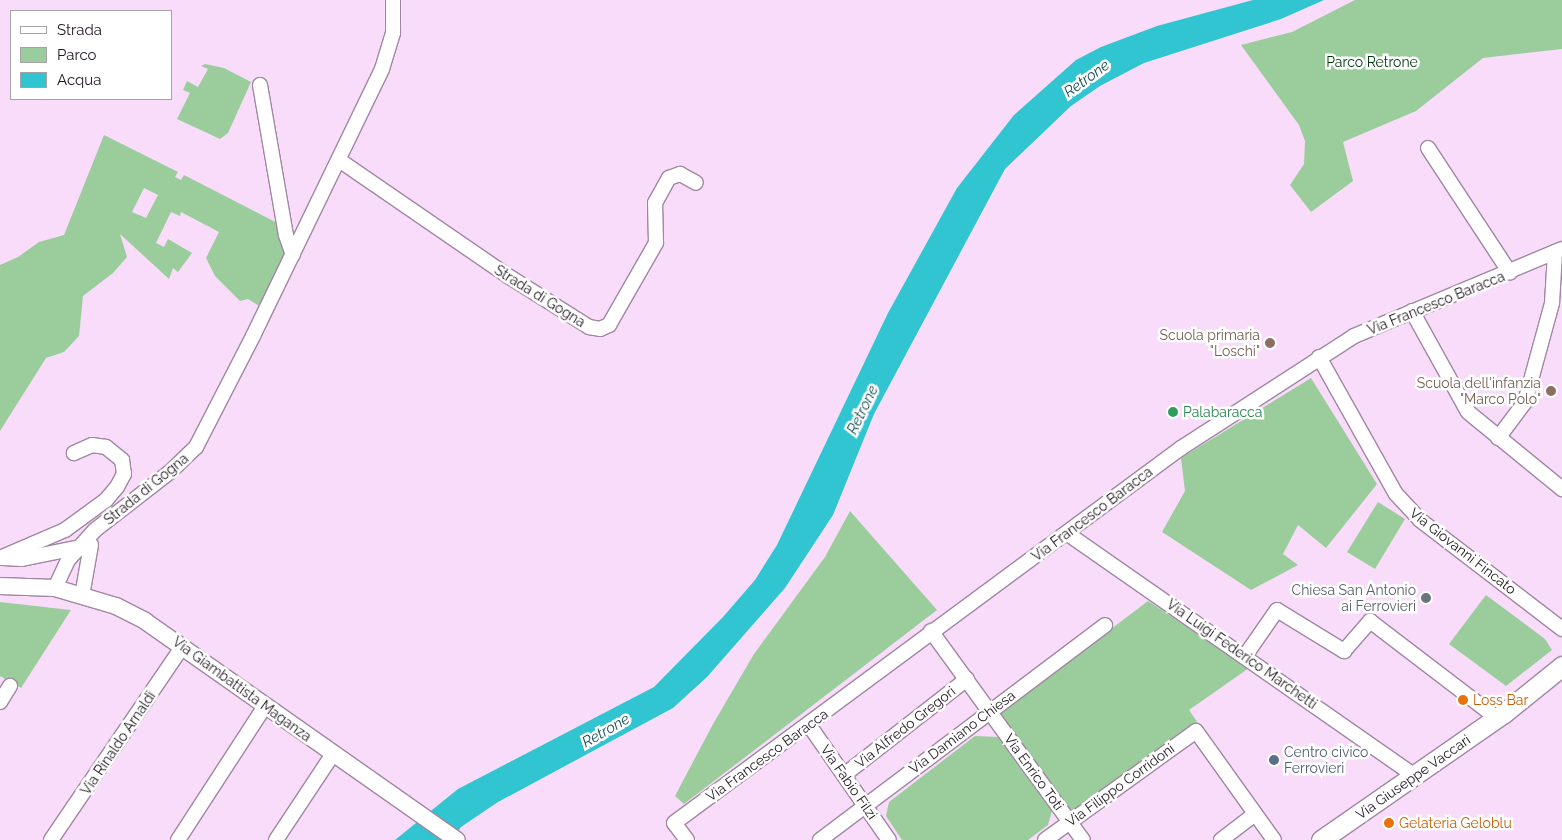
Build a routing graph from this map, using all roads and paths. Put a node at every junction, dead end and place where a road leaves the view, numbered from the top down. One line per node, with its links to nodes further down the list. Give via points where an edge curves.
1 (393, 0): 4 (street, Strada di Gogna, via 393,33 389,51)
2 (260, 85): 7 (street, via 286,235)
3 (1428, 148): 8 (street)
4 (339, 160): 5 (street, Strada di Gogna, via 508,276 589,327 600,329 609,325 656,243 655,203 669,178 680,174); 7 (street, Strada di Gogna)
5 (696, 182)
6 (1558, 250): 8 (street, Via Francesco Baracca); 11 (street, via 1552,303 1525,402)
7 (293, 255): 15 (street, Strada di Gogna, via 196,447 171,472 93,533)
8 (1510, 273): 9 (street, Via Francesco Baracca)
9 (1412, 311): 10 (street, Via Francesco Baracca, via 1354,336); 11 (street, via 1468,412)
10 (1319, 357): 14 (street, Via Francesco Baracca, via 1131,482); 21 (street, Via Giovanni Fincato, via 1396,494 1420,520)
11 (1498, 438): 13 (street)
12 (74, 453): 16 (street, Strada di Gogna, via 92,445 106,448 122,460 124,474 118,487 66,530)
13 (1562, 489)
14 (1068, 534): 22 (street, Via Francesco Baracca); 24 (street, Via Luigi Federico Marchetti)
15 (84, 550): 16 (street, Strada di Gogna, via 22,559); 18 (street, Strada di Gogna, via 68,560); 19 (street, Strada di Gogna)
16 (0, 557)
17 (3, 586): 18 (street, Via Giambattista Maganza)
18 (55, 588): 19 (street, Via Giambattista Maganza)
19 (82, 596): 23 (street, Via Giambattista Maganza, via 116,606)
20 (1104, 625): 30 (street, Via Damiano Chiesa)
21 (1562, 629)
22 (931, 632): 26 (street, Via Enrico Toti); 32 (street, Via Francesco Baracca)
23 (183, 646): 29 (street, Via Giambattista Maganza); 39 (street, Via Rinaldo Arnaldi)
24 (1245, 656): 31 (street, via 1277,610 1344,651 1370,622); 35 (street, Via Luigi Federico Marchetti)
25 (1562, 666): 31 (main road, Via Giuseppe Vaccari)
26 (967, 678): 30 (street, Via Enrico Toti); 34 (street, Via Alfredo Gregori)
27 (10, 686): 28 (street)
28 (0, 702)
29 (265, 706): 33 (street, Via Giambattista Maganza); 40 (street)
30 (990, 711): 36 (street, Via Damiano Chiesa); 38 (street, Via Enrico Toti)
31 (1500, 715): 35 (main road, Via Giuseppe Vaccari)
32 (809, 724): 34 (street, Via Fabio Filzi); 43 (street, Via Francesco Baracca, via 674,823)
33 (333, 754): 41 (street); 42 (street, Via Giambattista Maganza)
34 (844, 775): 36 (street, Via Fabio Filzi)
35 (1415, 776): 50 (main road, Via Giuseppe Vaccari)
36 (866, 808): 44 (street, Via Damiano Chiesa); 45 (street, Via Fabio Filzi)
37 (1255, 814): 38 (street, Via Filippo Corridoni, via 1196,731); 48 (street); 49 (street)
38 (1070, 822): 46 (street, Via Filippo Corridoni); 47 (street, Via Enrico Toti)
39 (51, 840)
40 (178, 840)
41 (276, 840)
42 (457, 840)
43 (687, 840)
44 (820, 840)
45 (889, 840)
46 (1045, 840)
47 (1082, 840)
48 (1220, 840)
49 (1274, 840)
50 (1321, 840)

